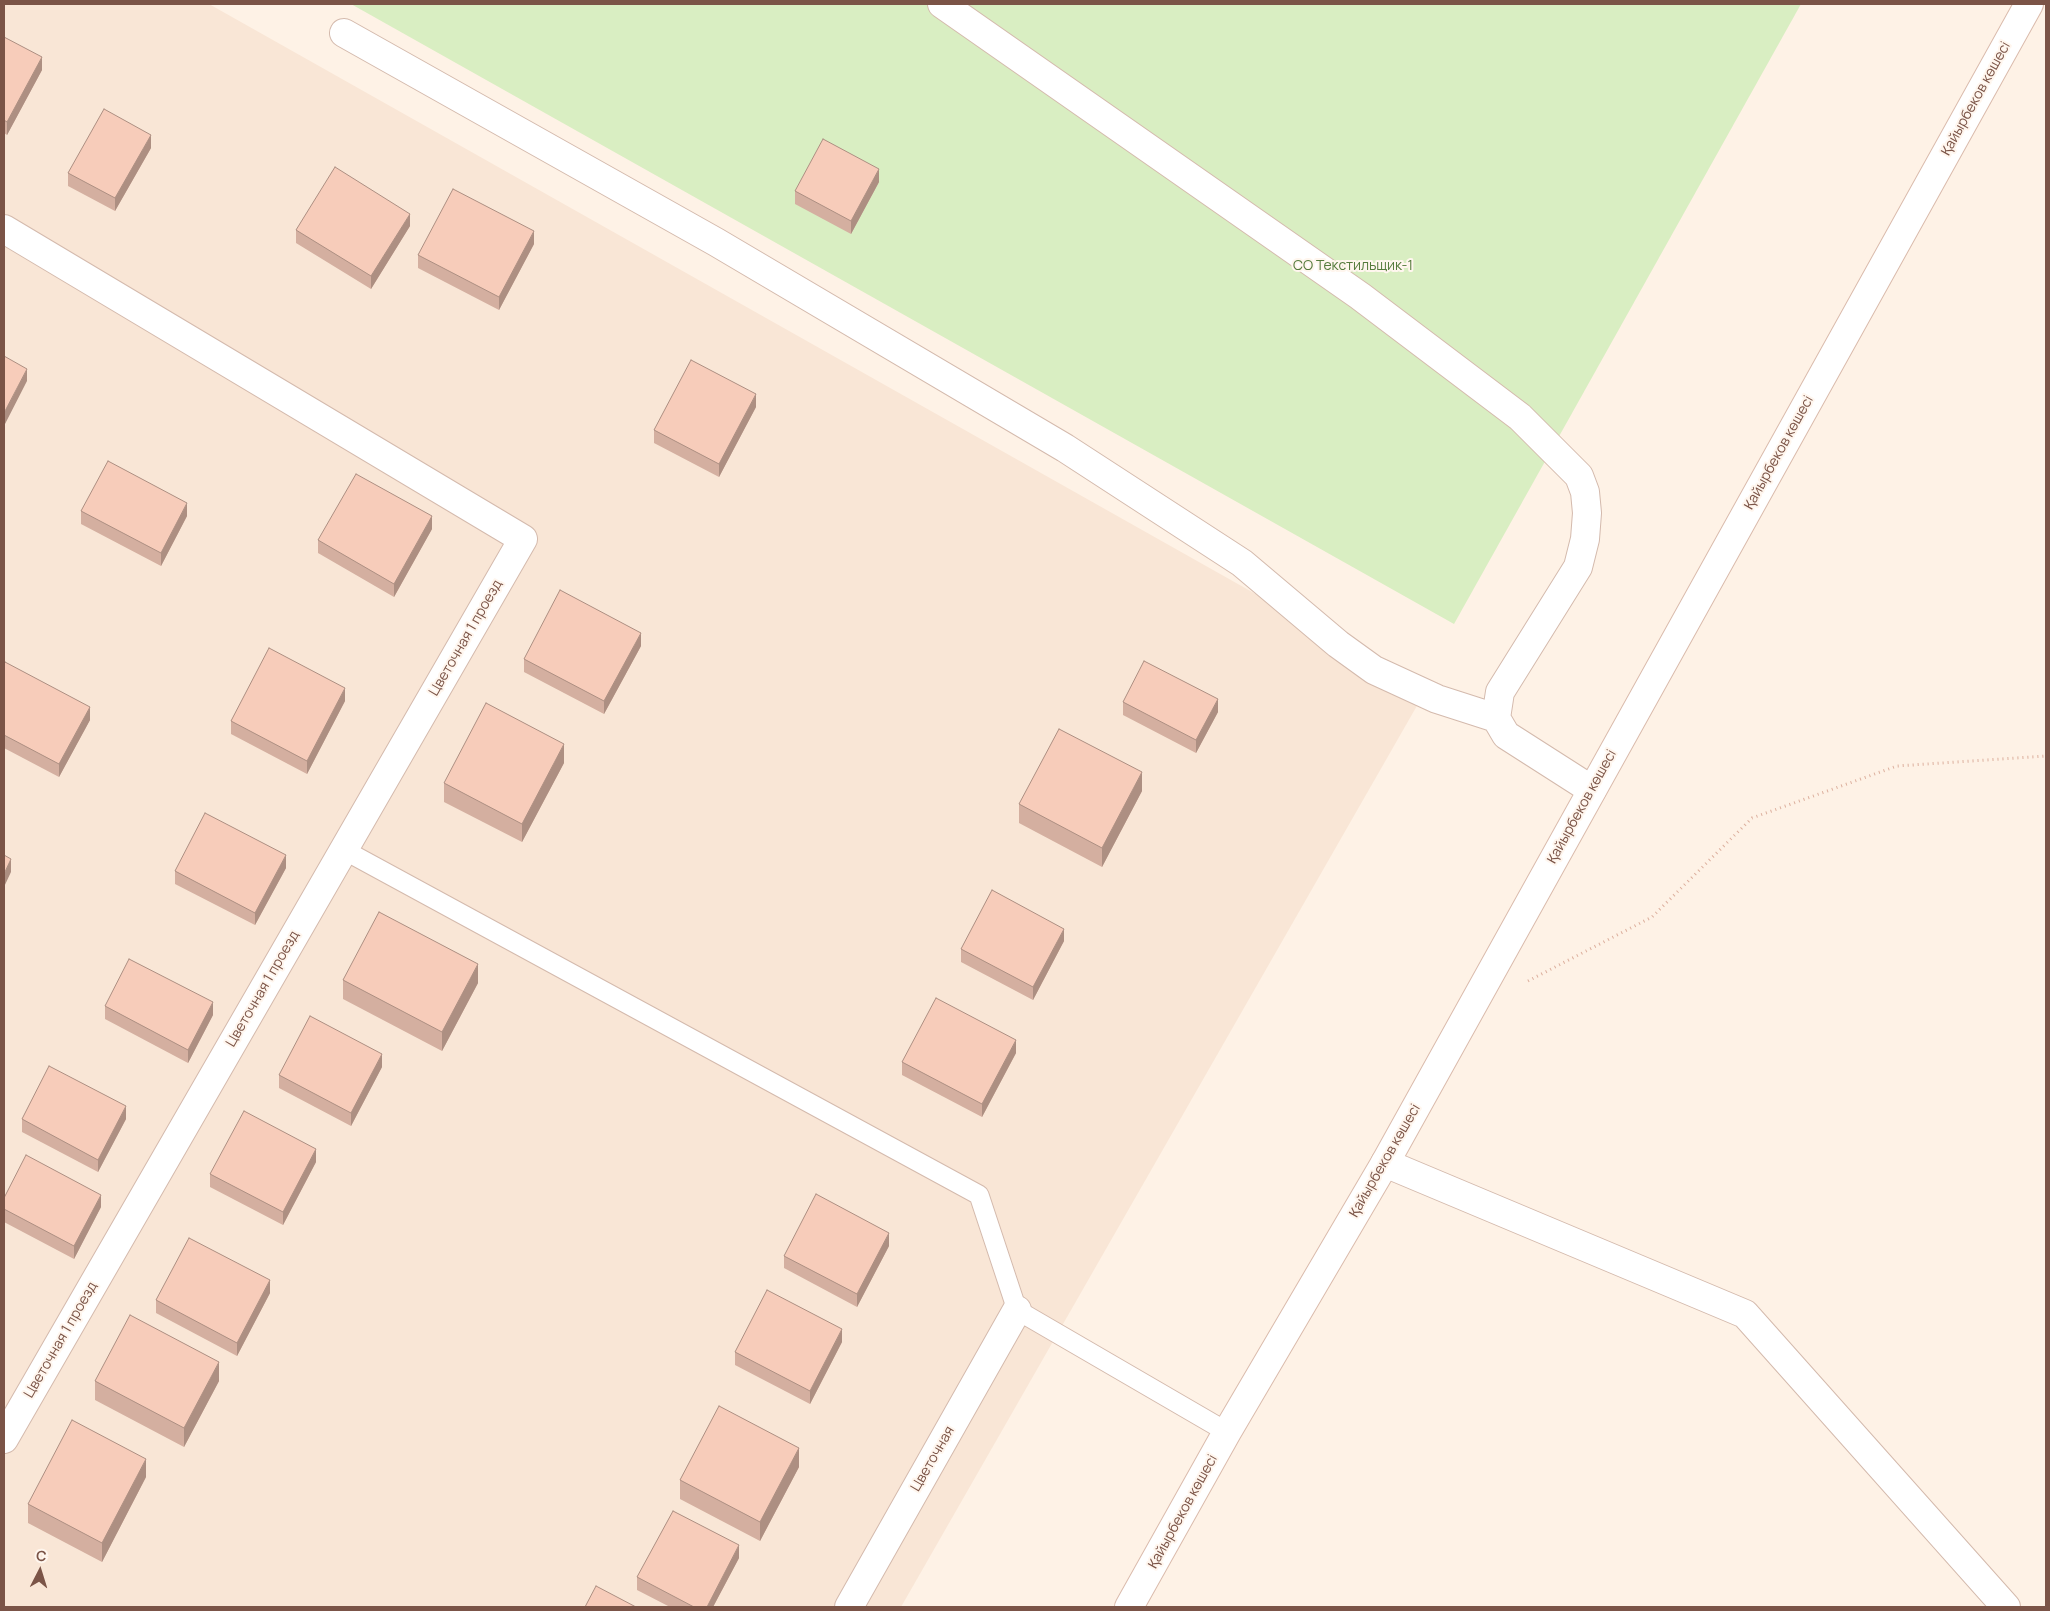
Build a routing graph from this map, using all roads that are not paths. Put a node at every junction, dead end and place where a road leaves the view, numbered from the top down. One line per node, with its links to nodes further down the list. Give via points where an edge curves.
1 (942, 4): 5 (street, via 1360,296 1520,417 1579,476 1587,513 1578,567 1500,692)
2 (2029, 4): 6 (street, Қайырбеков көшесі)
3 (344, 33): 5 (street, via 716,242 1066,448 1242,563 1374,670 1437,699)
4 (4, 229): 7 (street, Цветочная 1 проезд, via 523,539)
5 (1496, 718): 6 (street, via 1506,735)
6 (1592, 790): 8 (street, Қайырбеков көшесі)
7 (344, 850): 9 (lane, via 979,1195); 11 (street, Цветочная 1 проезд)
8 (1385, 1163): 10 (street, Қайырбеков көшесі); 14 (street, via 1745,1314)
9 (1017, 1310): 10 (lane); 12 (street, Цветочная)
10 (1227, 1432): 13 (street, Қайырбеков көшесі)
11 (4, 1439)
12 (849, 1607)
13 (1130, 1607)
14 (2006, 1607)

